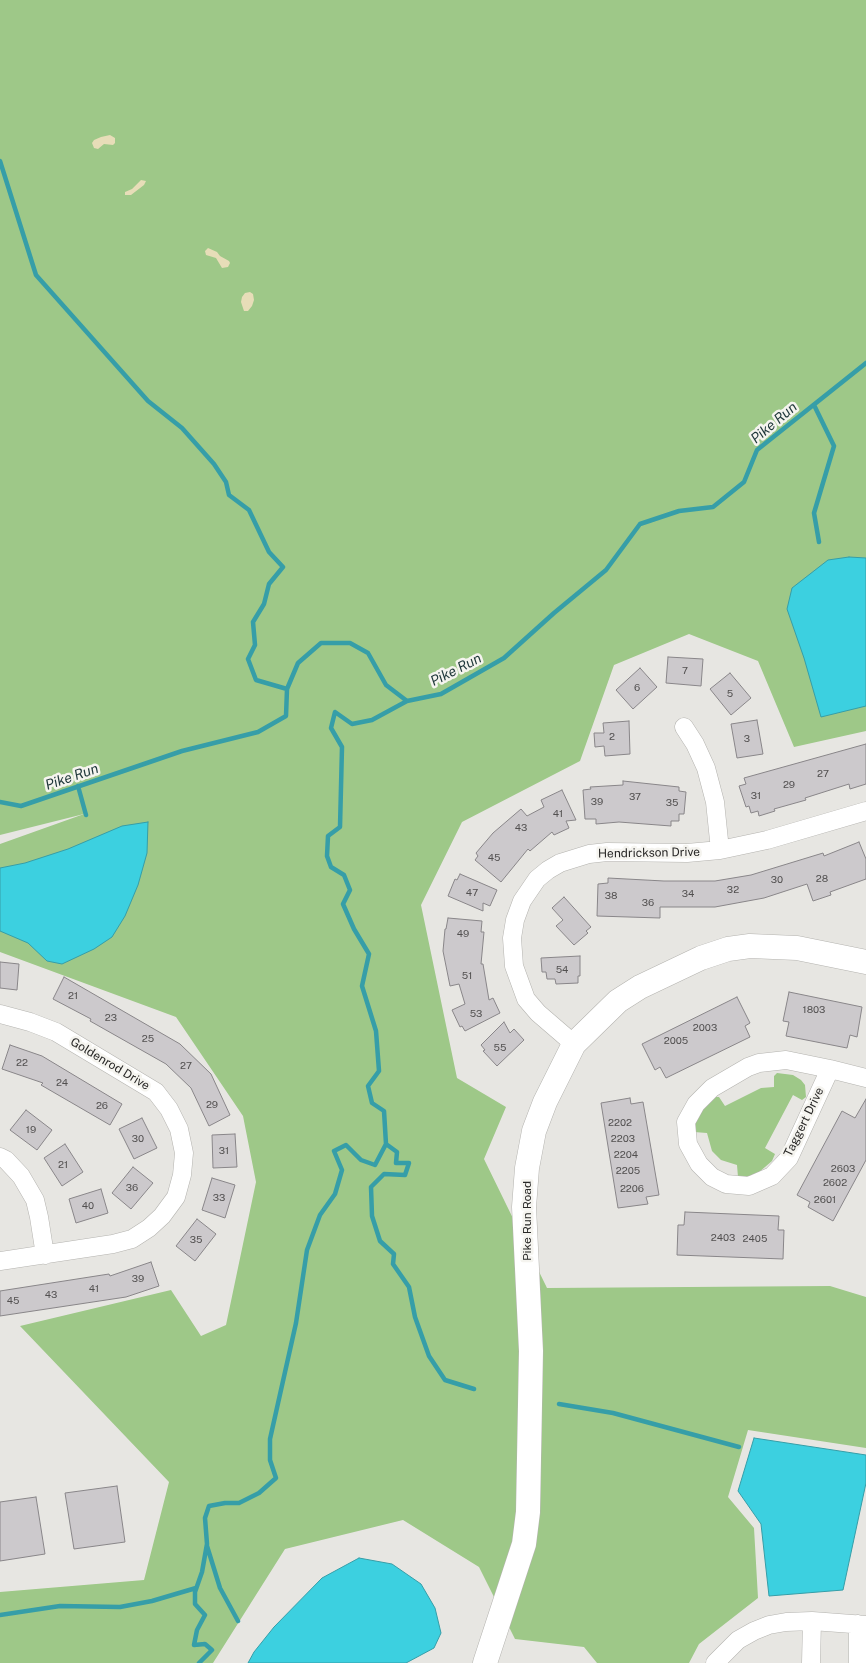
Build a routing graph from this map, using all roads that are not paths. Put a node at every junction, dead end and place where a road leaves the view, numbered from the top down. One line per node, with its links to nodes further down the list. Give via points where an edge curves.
1 (684, 727): 3 (street, via 706,768)
2 (866, 811): 3 (street, Hendrickson Drive)
3 (720, 850): 6 (street, Hendrickson Drive, via 590,854 560,863 537,879 522,901 515,920 512,938 514,966 526,999)
4 (866, 962): 6 (street, Pike Run Road, via 797,948 750,946 728,949 640,987 618,1001)
5 (0, 1014): 10 (street, Goldenrod Drive, via 56,1032 156,1092 179,1130 184,1153 176,1197 149,1228 132,1239 113,1244)
6 (574, 1044): 14 (street, Pike Run Road, via 534,1131 527,1168 524,1206 531,1351 528,1512 524,1544)
7 (830, 1069): 7 (street, Taggert Drive, via 788,1158 772,1176 749,1186 726,1184 698,1164 688,1144 686,1122 696,1104 712,1088 759,1063 786,1060); 8 (street, Taggert Drive)
8 (866, 1078)
9 (0, 1157): 10 (street, via 21,1176 35,1200)
10 (45, 1254): 11 (street, Goldenrod Drive)
11 (0, 1261)
12 (812, 1621): 13 (street); 15 (street, via 786,1622 754,1631 738,1640); 16 (street)
13 (862, 1625): 17 (street)
14 (485, 1663)
15 (715, 1663)
16 (811, 1663)
17 (858, 1663)

